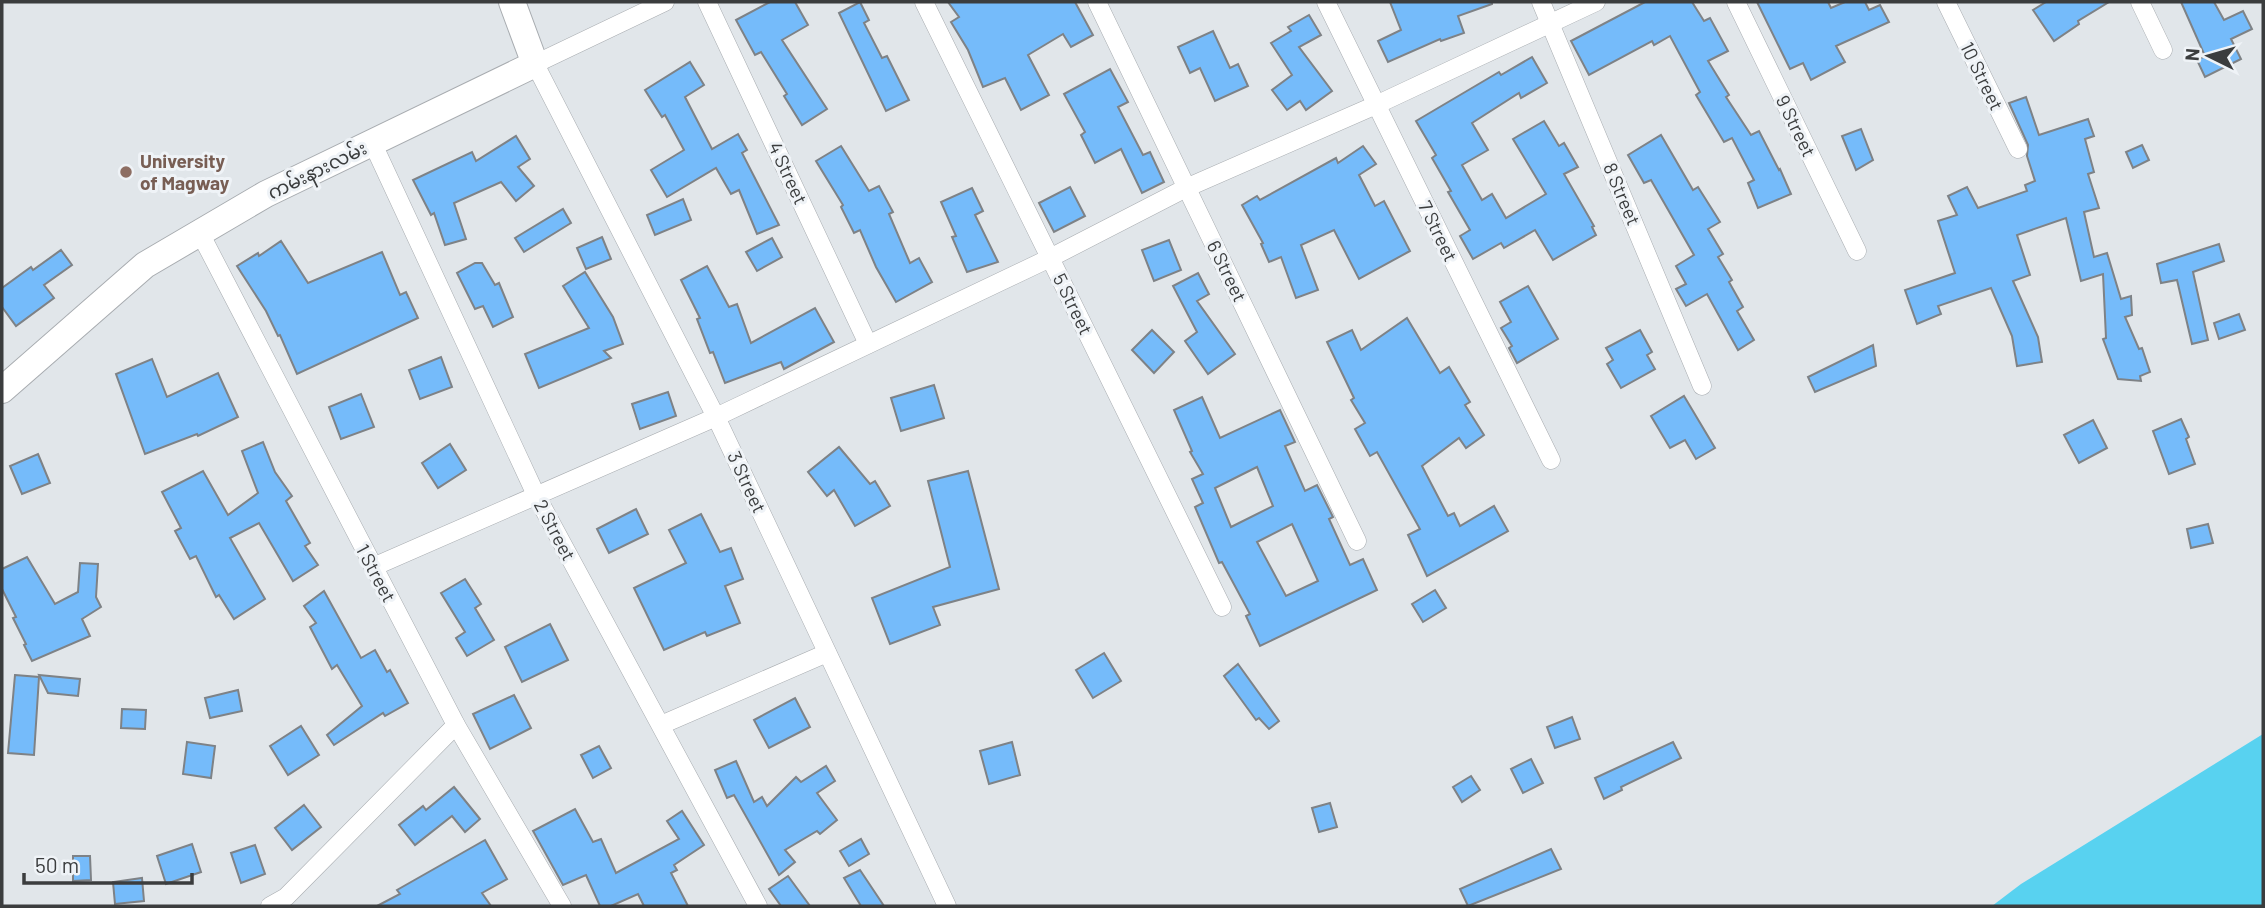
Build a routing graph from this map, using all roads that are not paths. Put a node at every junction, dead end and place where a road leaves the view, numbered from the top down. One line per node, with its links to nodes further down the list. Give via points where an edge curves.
1 (512, 2): 14 (street)
2 (665, 2): 14 (street, ကမ်းနားလမ်း)
3 (707, 2): 22 (street, 4 Street)
4 (924, 2): 21 (street, 5 Street)
5 (1097, 2): 18 (street, 6 Street)
6 (1326, 2): 15 (street, 7 Street)
7 (1541, 2): 12 (street, 8 Street)
8 (1596, 2): 12 (street)
9 (1736, 2): 20 (street, 9 Street)
10 (1946, 2): 17 (street, 10 Street)
11 (2140, 2): 13 (street)
12 (1551, 23): 15 (street); 23 (street, 8 Street)
13 (2163, 50)
14 (535, 64): 16 (street, ကမ်းနားလမ်း); 25 (street, 3 Street)
15 (1376, 105): 18 (street); 26 (street, 7 Street)
16 (373, 144): 19 (street, ကမ်းနားလမ်း, via 266,194); 27 (street, 2 Street)
17 (2018, 149)
18 (1186, 188): 21 (street); 28 (street, 6 Street)
19 (200, 233): 24 (street, ကမ်းနားလမ်း, via 145,265); 29 (street, 1 Street)
20 (1857, 251)
21 (1050, 258): 22 (street); 30 (street, 5 Street)
22 (869, 344): 25 (street)
23 (1702, 386)
24 (2, 390)
25 (716, 417): 27 (street); 31 (street, 3 Street)
26 (1551, 460)
27 (537, 495): 29 (street); 33 (street, 2 Street)
28 (1357, 541)
29 (373, 567): 32 (street, 1 Street)
30 (1222, 607)
31 (827, 653): 33 (street); 37 (street, 3 Street)
32 (456, 725): 34 (street, via 286,897); 35 (street, 1 Street)
33 (661, 726): 36 (street, 2 Street)
34 (271, 906)
35 (562, 906)
36 (758, 906)
37 (947, 906)

